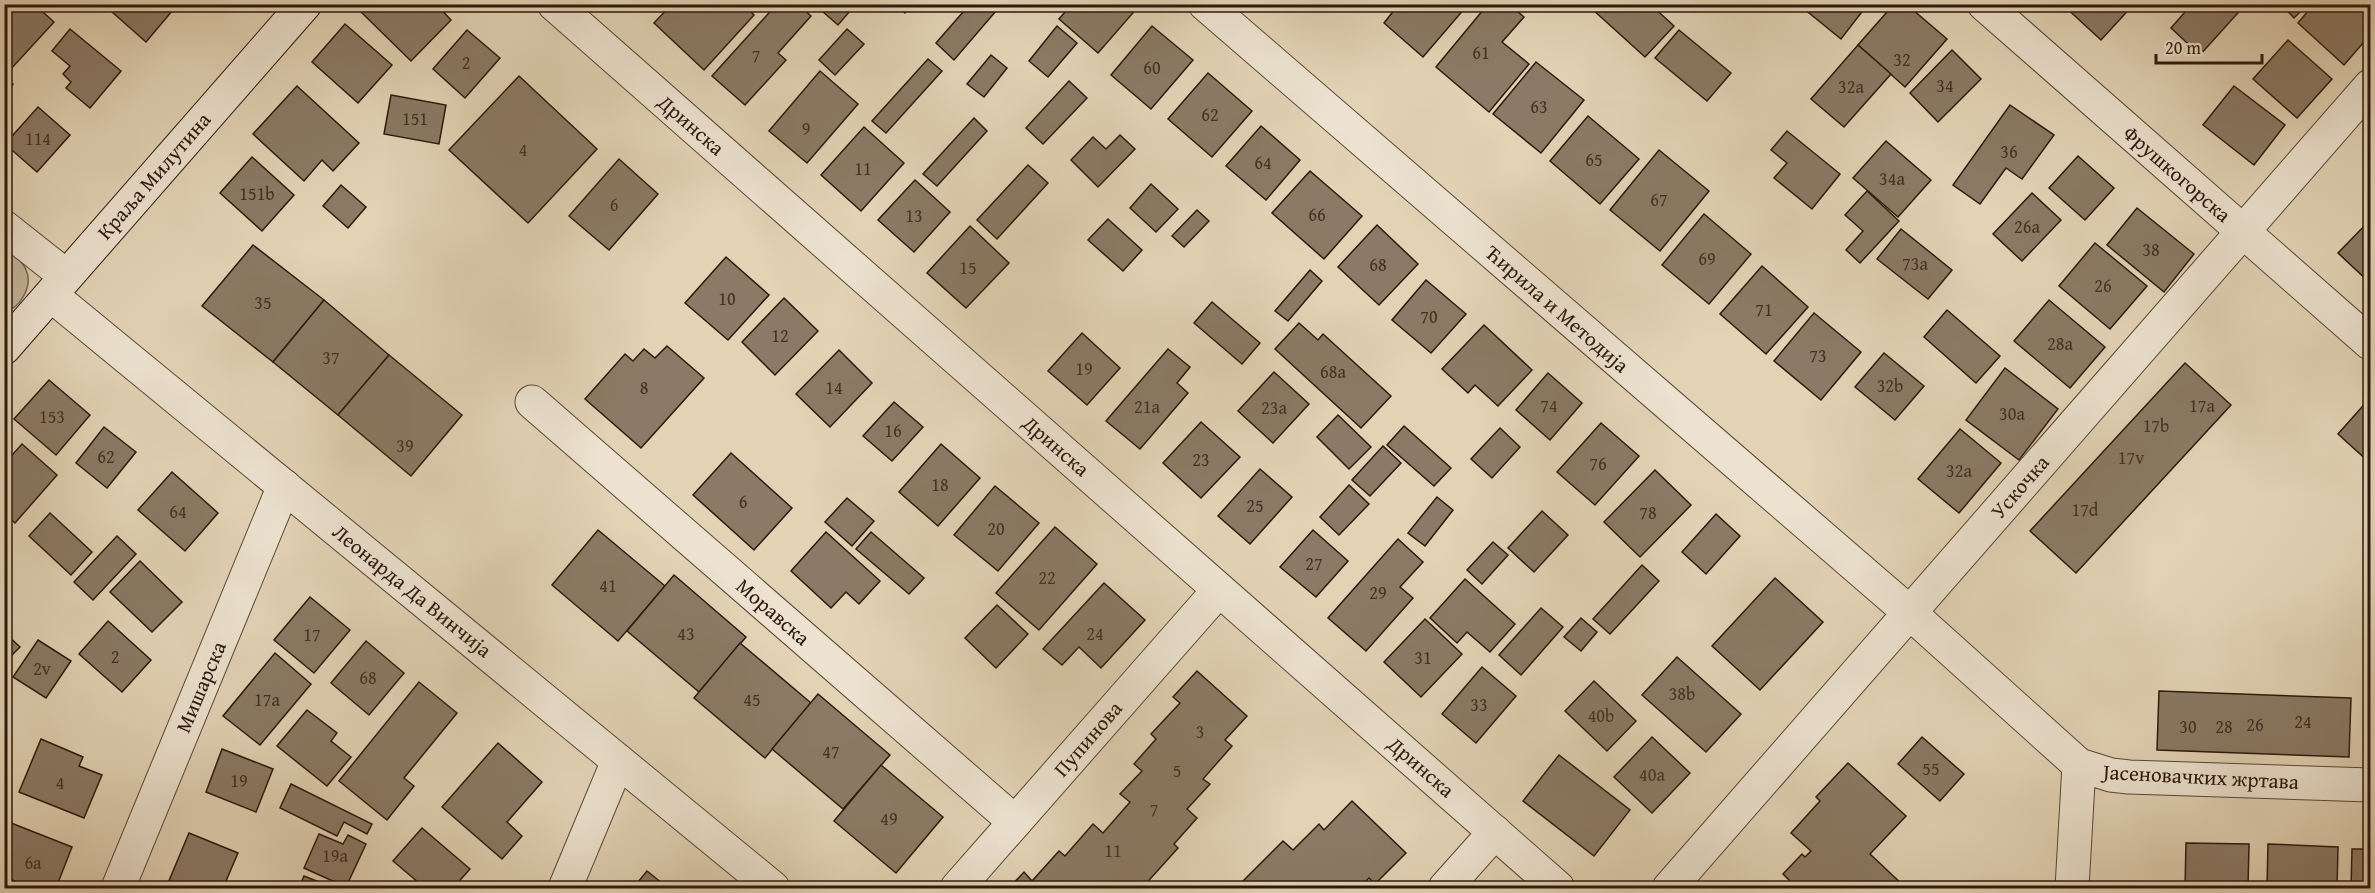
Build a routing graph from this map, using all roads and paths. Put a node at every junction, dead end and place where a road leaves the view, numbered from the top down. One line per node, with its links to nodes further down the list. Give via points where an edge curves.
1 (305, 4): 8 (street, Краља Милутина)
2 (554, 4): 13 (street, Дринска)
3 (1205, 4): 14 (street, Ћирила и Методија)
4 (1984, 4): 7 (street, Фрушкогорска)
5 (2370, 86): 7 (street, Ускочка)
6 (4, 227): 8 (street, Леонарда Да Винчија)
7 (2243, 232): 9 (street, Фрушкогорска); 14 (street, Ускочка)
8 (58, 285): 10 (street, Краља Милутина); 12 (street, Леонарда Да Винчија)
9 (2370, 343)
10 (5, 346)
11 (532, 402): 18 (street, Моравска)
12 (284, 486): 15 (street, Леонарда Да Винчија); 20 (street, Мишарска)
13 (1219, 590): 18 (street, Пупинова); 19 (street, Дринска)
14 (1910, 614): 16 (street, Јасеновачких жртава); 26 (street, Ускочка)
15 (618, 761): 21 (street); 22 (street, Леонарда Да Винчија)
16 (2079, 765): 17 (street, Јасеновачких жртава, via 2129,777); 27 (street)
17 (2370, 785)
18 (1015, 822): 23 (street, Пупинова)
19 (1494, 832): 24 (street); 25 (street, Дринска)
20 (117, 888)
21 (564, 888)
22 (773, 888)
23 (957, 888)
24 (1445, 888)
25 (1558, 888)
26 (1670, 888)
27 (2072, 888)

